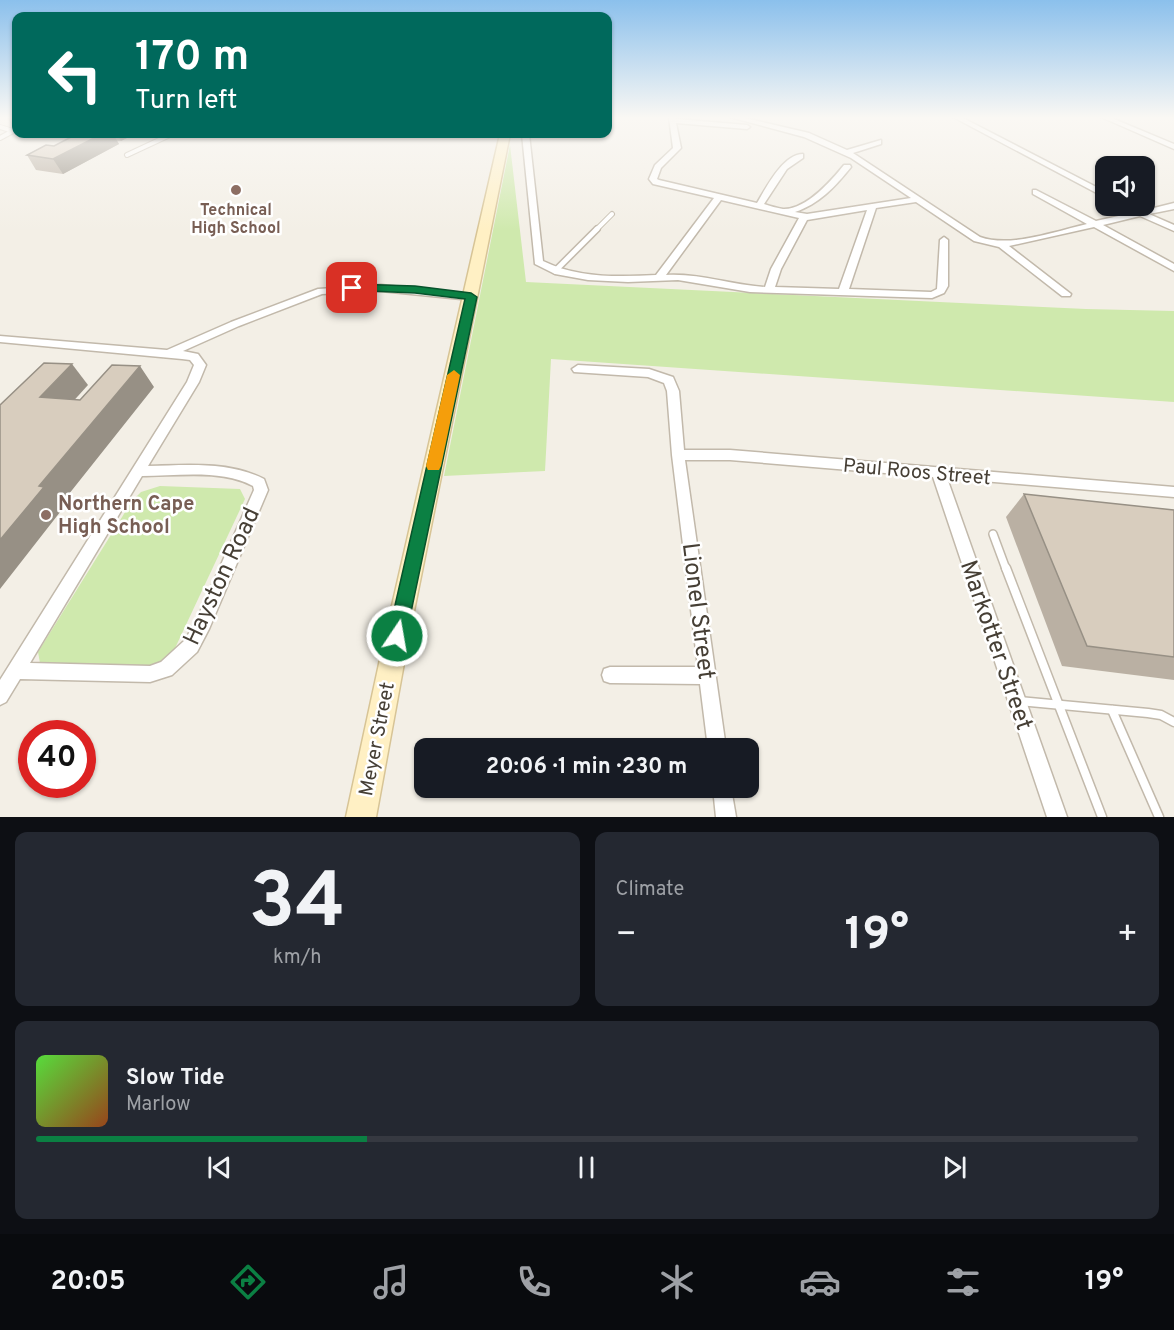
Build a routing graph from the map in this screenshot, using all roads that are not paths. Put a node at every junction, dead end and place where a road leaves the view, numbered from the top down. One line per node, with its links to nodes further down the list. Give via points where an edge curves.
1 (501, 155): 31 (street, Meyer Street)
2 (527, 155): 26 (street, via 538,262)
3 (670, 155): 10 (street, via 654,172 656,182)
4 (851, 155): 11 (street)
5 (1028, 155): 8 (street)
6 (800, 156): 13 (street, via 784,167)
7 (847, 166): 16 (street, via 812,203)
8 (1095, 190)
9 (1036, 192): 21 (street)
10 (719, 197): 13 (street); 27 (street)
11 (919, 199): 14 (street); 24 (street, via 977,239)
12 (1174, 206): 15 (street)
13 (758, 207): 16 (street)
14 (872, 208): 20 (street); 29 (street)
15 (1155, 210)
16 (781, 212): 20 (street)
17 (612, 214): 26 (lane)
18 (1130, 216): 21 (street)
19 (1144, 216): 22 (street)
20 (804, 217): 28 (street)
21 (1096, 224): 24 (street); 25 (street)
22 (1174, 228)
23 (944, 240): 29 (street, via 944,279 937,294)
24 (1002, 246): 30 (street)
25 (1174, 268)
26 (555, 271): 27 (street, via 588,277)
27 (659, 277): 28 (street)
28 (768, 290): 29 (street)
29 (843, 292)
30 (1066, 294)
31 (471, 297): 33 (street, via 381,288 321,291); 50 (street, Meyer Street)
32 (0, 339): 33 (street)
33 (170, 353): 36 (street, via 194,357 200,369)
34 (578, 369): 35 (street, via 649,373 669,380)
35 (678, 455): 37 (street, Paul Roos Street, via 730,455); 41 (street, Lionel Street)
36 (138, 471): 42 (street); 42 (street, Hayston Road, via 232,473 253,477 259,483 261,490 191,646 166,669 150,674)
37 (938, 472): 38 (street, Paul Roos Street); 44 (street, Markotter Street)
38 (1174, 492)
39 (993, 534): 45 (lane)
40 (610, 675): 41 (street)
41 (708, 676): 48 (street, Lionel Street)
42 (8, 678): 43 (street)
43 (0, 696)
44 (1016, 700): 45 (lane); 52 (street, Markotter Street)
45 (1058, 705): 46 (lane); 53 (lane)
46 (1112, 710): 47 (lane, via 1161,715); 54 (lane)
47 (1174, 722)
48 (716, 738)
49 (723, 798): 51 (street)
50 (361, 817)
51 (726, 817)
52 (1057, 817)
53 (1102, 817)
54 (1160, 817)

